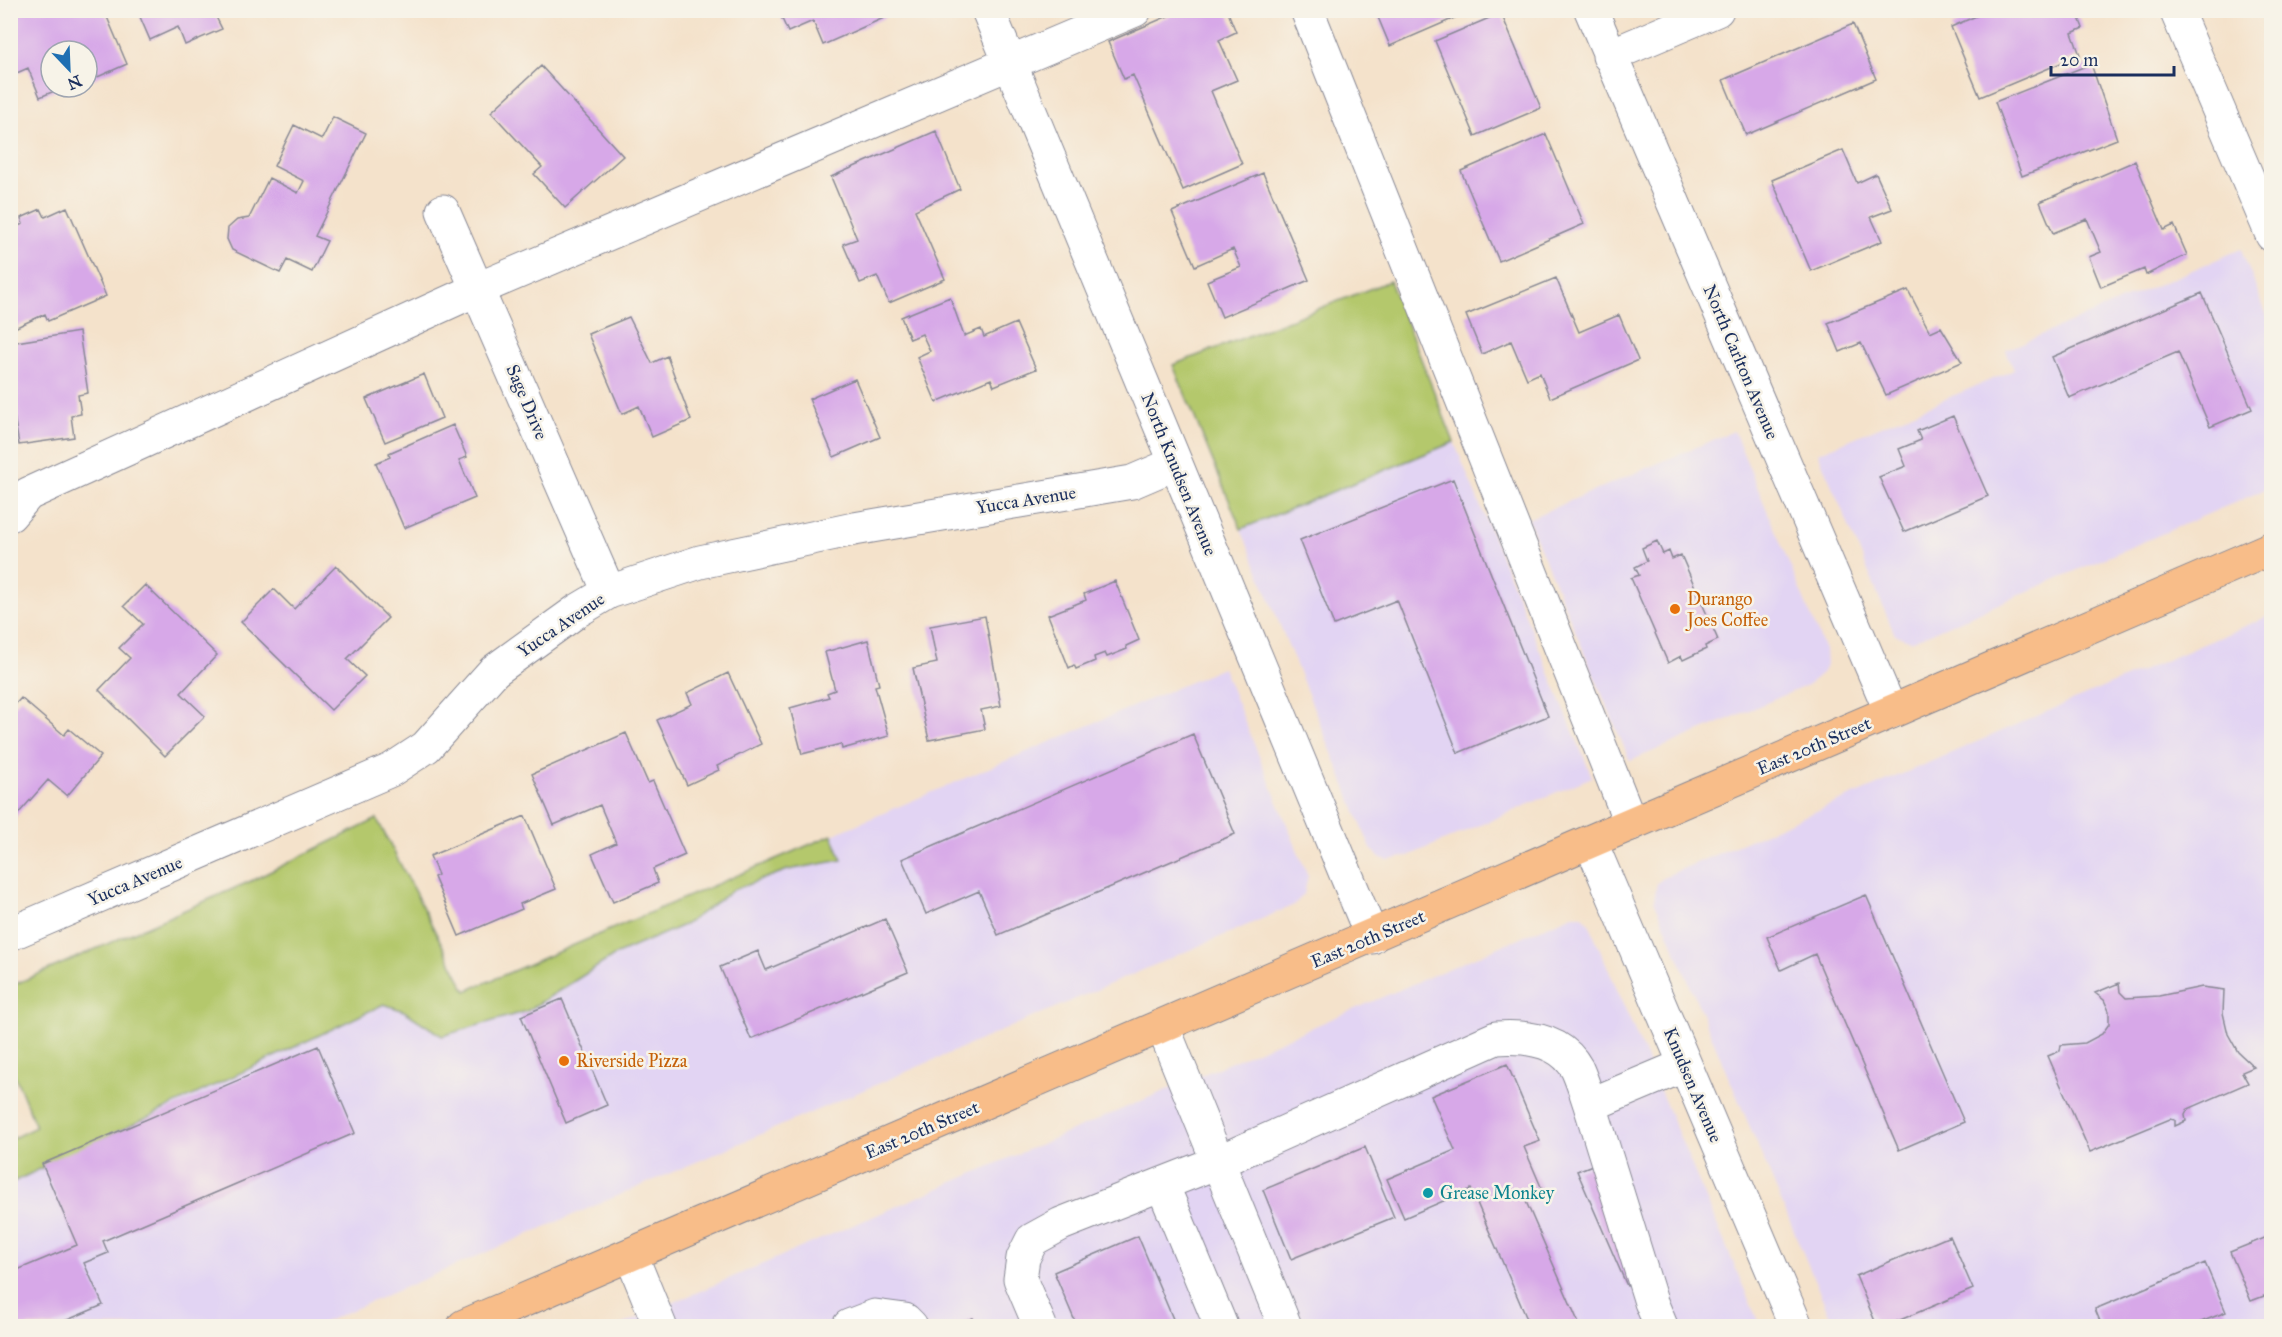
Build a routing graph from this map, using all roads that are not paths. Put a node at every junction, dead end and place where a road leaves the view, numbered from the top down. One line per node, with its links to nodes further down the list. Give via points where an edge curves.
1 (988, 10): 8 (street, North Knudsen Avenue)
2 (1135, 10): 8 (street)
3 (1307, 10): 17 (street)
4 (1591, 10): 7 (street, North Carlton Avenue)
5 (1717, 10): 7 (street)
6 (2176, 10): 10 (street)
7 (1609, 56): 16 (street, North Carlton Avenue)
8 (1010, 63): 11 (street); 12 (street, North Knudsen Avenue)
9 (443, 211): 11 (street, Sage Drive)
10 (2271, 235)
11 (478, 289): 13 (street, via 28,494); 15 (street, Sage Drive)
12 (1174, 464): 15 (street, Yucca Avenue, via 1132,482 854,529 700,562); 20 (street, North Knudsen Avenue)
13 (10, 515)
14 (2271, 548): 16 (main road, East 20th Street)
15 (609, 592): 19 (street, Yucca Avenue, via 577,610 494,671 426,747 391,770)
16 (1892, 712): 17 (main road, East 20th Street)
17 (1631, 824): 18 (main road, East 20th Street)
18 (1591, 843): 20 (main road, East 20th Street); 22 (street, Knudsen Avenue)
19 (10, 934)
20 (1372, 937): 21 (main road, East 20th Street)
21 (1163, 1027): 24 (street); 26 (main road, East 20th Street)
22 (1685, 1065): 23 (street); 35 (street, Knudsen Avenue)
23 (1590, 1105): 24 (street, via 1576,1066 1553,1045 1521,1036 1496,1038); 34 (street)
24 (1218, 1162): 25 (street); 33 (street)
25 (1162, 1184): 31 (street, via 1061,1224 1032,1240 1023,1258 1020,1279); 32 (street)
26 (631, 1255): 27 (main road, East 20th Street); 28 (street)
27 (464, 1326)
28 (660, 1326)
29 (849, 1326): 30 (street, via 875,1316 905,1320)
30 (911, 1326)
31 (1040, 1326)
32 (1221, 1326)
33 (1285, 1326)
34 (1661, 1326)
35 (1796, 1326)

